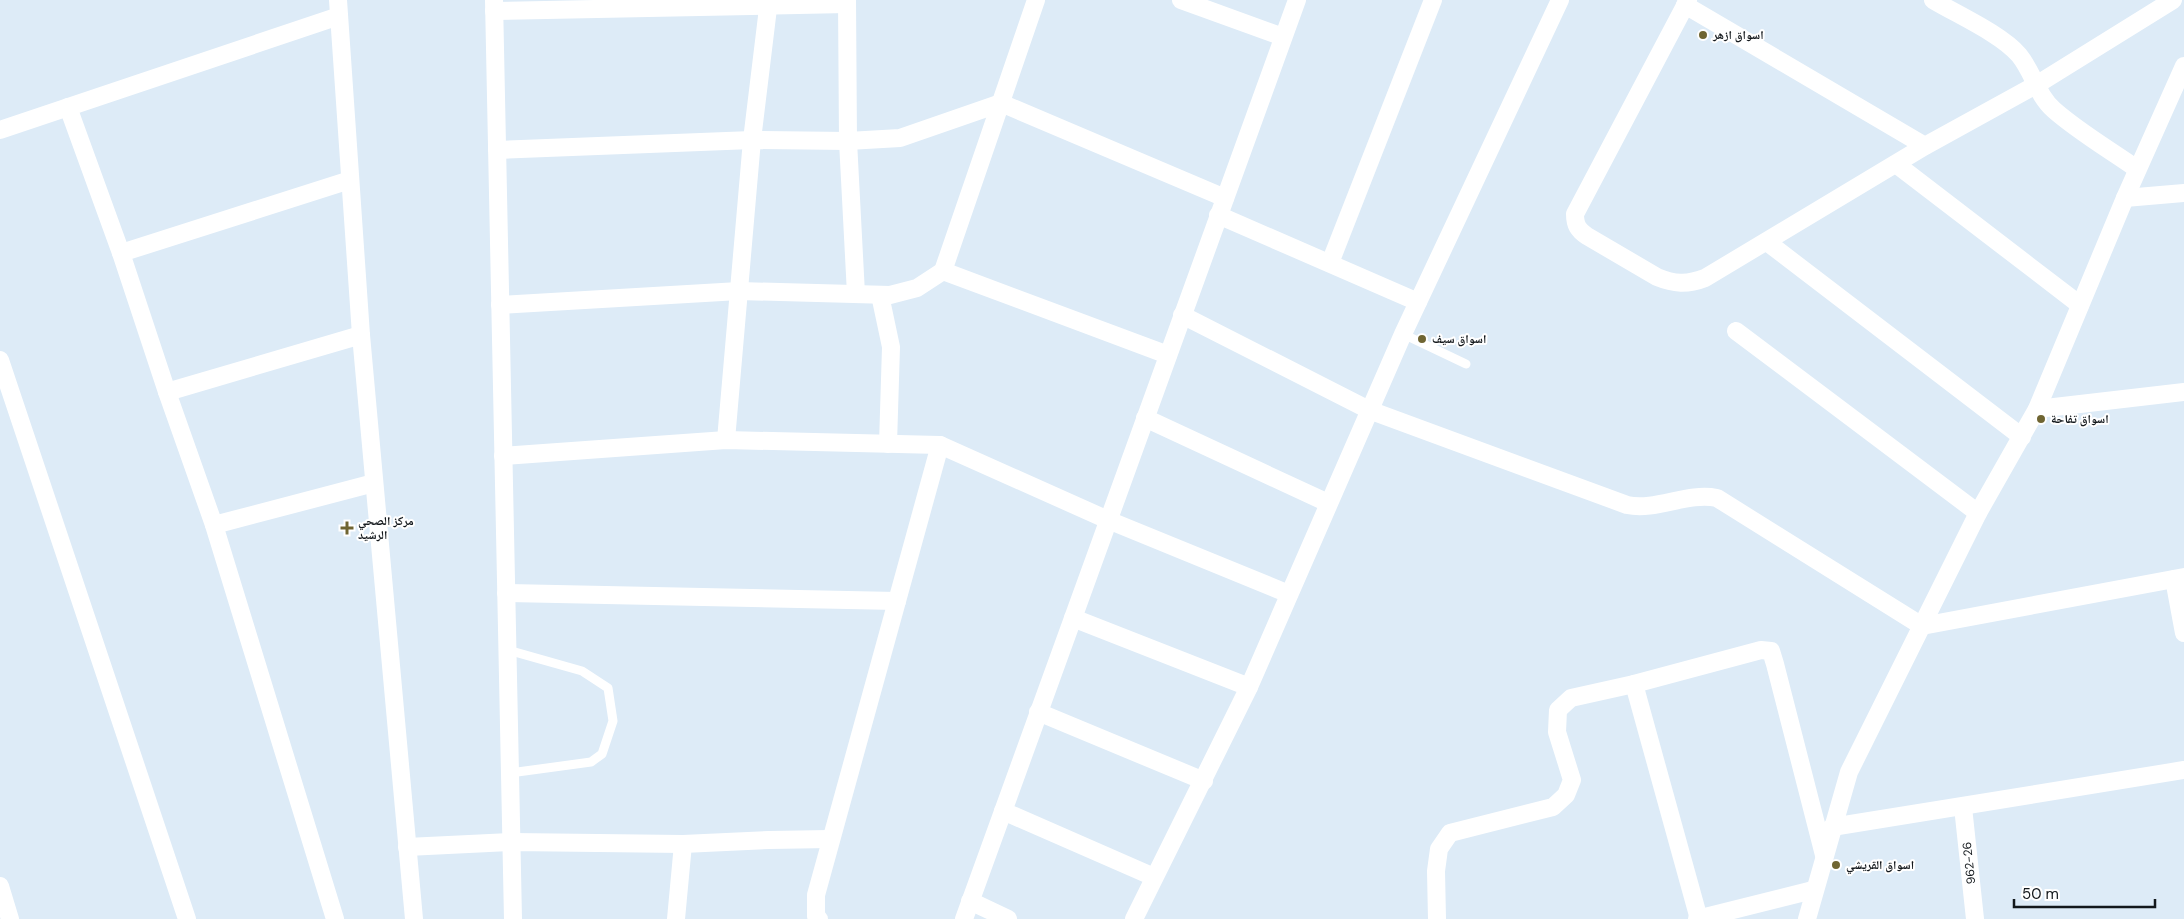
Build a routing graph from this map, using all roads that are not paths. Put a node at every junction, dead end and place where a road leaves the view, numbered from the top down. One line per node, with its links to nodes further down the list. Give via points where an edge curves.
1 (1036, 0): 16 (street)
2 (1181, 0): 13 (street)
3 (1297, 0): 13 (street)
4 (1434, 0): 32 (street)
5 (1560, 0): 37 (street)
6 (1933, 0): 15 (street, via 2006,43 2029,69)
7 (2173, 0): 15 (street)
8 (847, 2): 9 (street); 20 (street)
9 (769, 3): 11 (street); 19 (street)
10 (1687, 3): 21 (street); 30 (street, via 1578,206 1575,223 1580,231 1610,250 1668,282 1681,284 1705,278)
11 (494, 5): 22 (street)
12 (338, 8): 17 (street); 25 (street)
13 (1283, 37): 27 (street)
14 (2184, 66): 24 (street)
15 (2036, 85): 21 (street); 24 (street, via 2053,109)
16 (1001, 103): 20 (street, via 900,138); 27 (street); 33 (street)
17 (68, 107): 18 (street); 31 (street)
18 (0, 130)
19 (752, 140): 20 (street); 22 (street); 34 (street)
20 (848, 141): 35 (street)
21 (1925, 146): 23 (street)
22 (497, 150): 38 (street)
23 (1896, 164): 30 (street); 39 (street)
24 (2137, 169): 28 (street)
25 (350, 180): 31 (street); 42 (street)
26 (2184, 193): 28 (street)
27 (1225, 198): 29 (street)
28 (2125, 198): 39 (street)
29 (1218, 215): 32 (street); 40 (street)
30 (1767, 242): 52 (street)
31 (121, 253): 47 (street)
32 (1330, 263): 37 (street)
33 (943, 271): 36 (street, via 918,288); 44 (street)
34 (739, 291): 35 (street); 38 (street); 53 (street)
35 (856, 294): 36 (street)
36 (880, 295): 54 (street, via 891,347)
37 (1418, 302): 43 (street)
38 (500, 304): 56 (street)
39 (2080, 305): 49 (street)
40 (1182, 315): 44 (street); 50 (street)
41 (1736, 331): 59 (street)
42 (361, 334): 47 (street); 57 (street)
43 (1403, 334): 46 (lane); 50 (street)
44 (1168, 355): 51 (street)
45 (0, 360): 89 (street)
46 (1466, 364)
47 (167, 392): 61 (street)
48 (2184, 392): 49 (street)
49 (2037, 409): 52 (street)
50 (1369, 410): 58 (street); 67 (street, via 1627,505 1646,507 1700,497 1717,498)
51 (1145, 418): 58 (street); 60 (street)
52 (2022, 437): 59 (street)
53 (726, 440): 54 (street); 56 (street)
54 (888, 444): 55 (street)
55 (940, 445): 60 (street); 65 (street)
56 (503, 456): 63 (street)
57 (374, 483): 61 (street); 82 (street)
58 (1328, 503): 64 (street)
59 (1978, 513): 67 (street)
60 (1108, 520): 64 (street); 66 (street)
61 (214, 525): 90 (street)
62 (2179, 578): 67 (street); 68 (street)
63 (506, 593): 65 (street); 69 (street)
64 (1289, 594): 71 (street)
65 (897, 601): 79 (street)
66 (1073, 618): 71 (street); 72 (street)
67 (1922, 626): 78 (street, via 1849,772)
68 (2184, 633)
69 (508, 650): 74 (street); 74 (lane, via 582,671 608,688 613,721 602,754 591,762)
70 (1634, 684): 83 (street, via 1761,650 1771,651); 98 (street, via 1570,698 1558,710 1557,732 1572,780 1566,795 1553,807 1450,833 1439,849); 99 (street)
71 (1248, 688): 75 (street)
72 (1038, 712): 75 (street); 77 (street)
73 (2184, 770): 76 (street)
74 (510, 773): 80 (street)
75 (1204, 781): 84 (street)
76 (1963, 807): 78 (street); 101 (street, 962-26)
77 (1003, 811): 84 (street); 87 (street)
78 (1832, 828): 83 (street)
79 (830, 839): 81 (street); 94 (street, via 816,895 816,916)
80 (512, 842): 81 (street); 82 (street); 92 (street)
81 (683, 844): 93 (street)
82 (407, 846): 91 (street)
83 (1824, 855): 86 (street)
84 (1154, 877): 97 (street)
85 (0, 886): 88 (street)
86 (1813, 890): 99 (street); 100 (street)
87 (970, 902): 95 (street); 96 (street)
88 (10, 919)
89 (187, 919)
90 (335, 919)
91 (414, 919)
92 (513, 919)
93 (676, 919)
94 (819, 919)
95 (964, 919)
96 (1008, 919)
97 (1134, 919)
98 (1437, 919)
99 (1698, 919)
100 (1807, 919)
101 (1975, 919)

